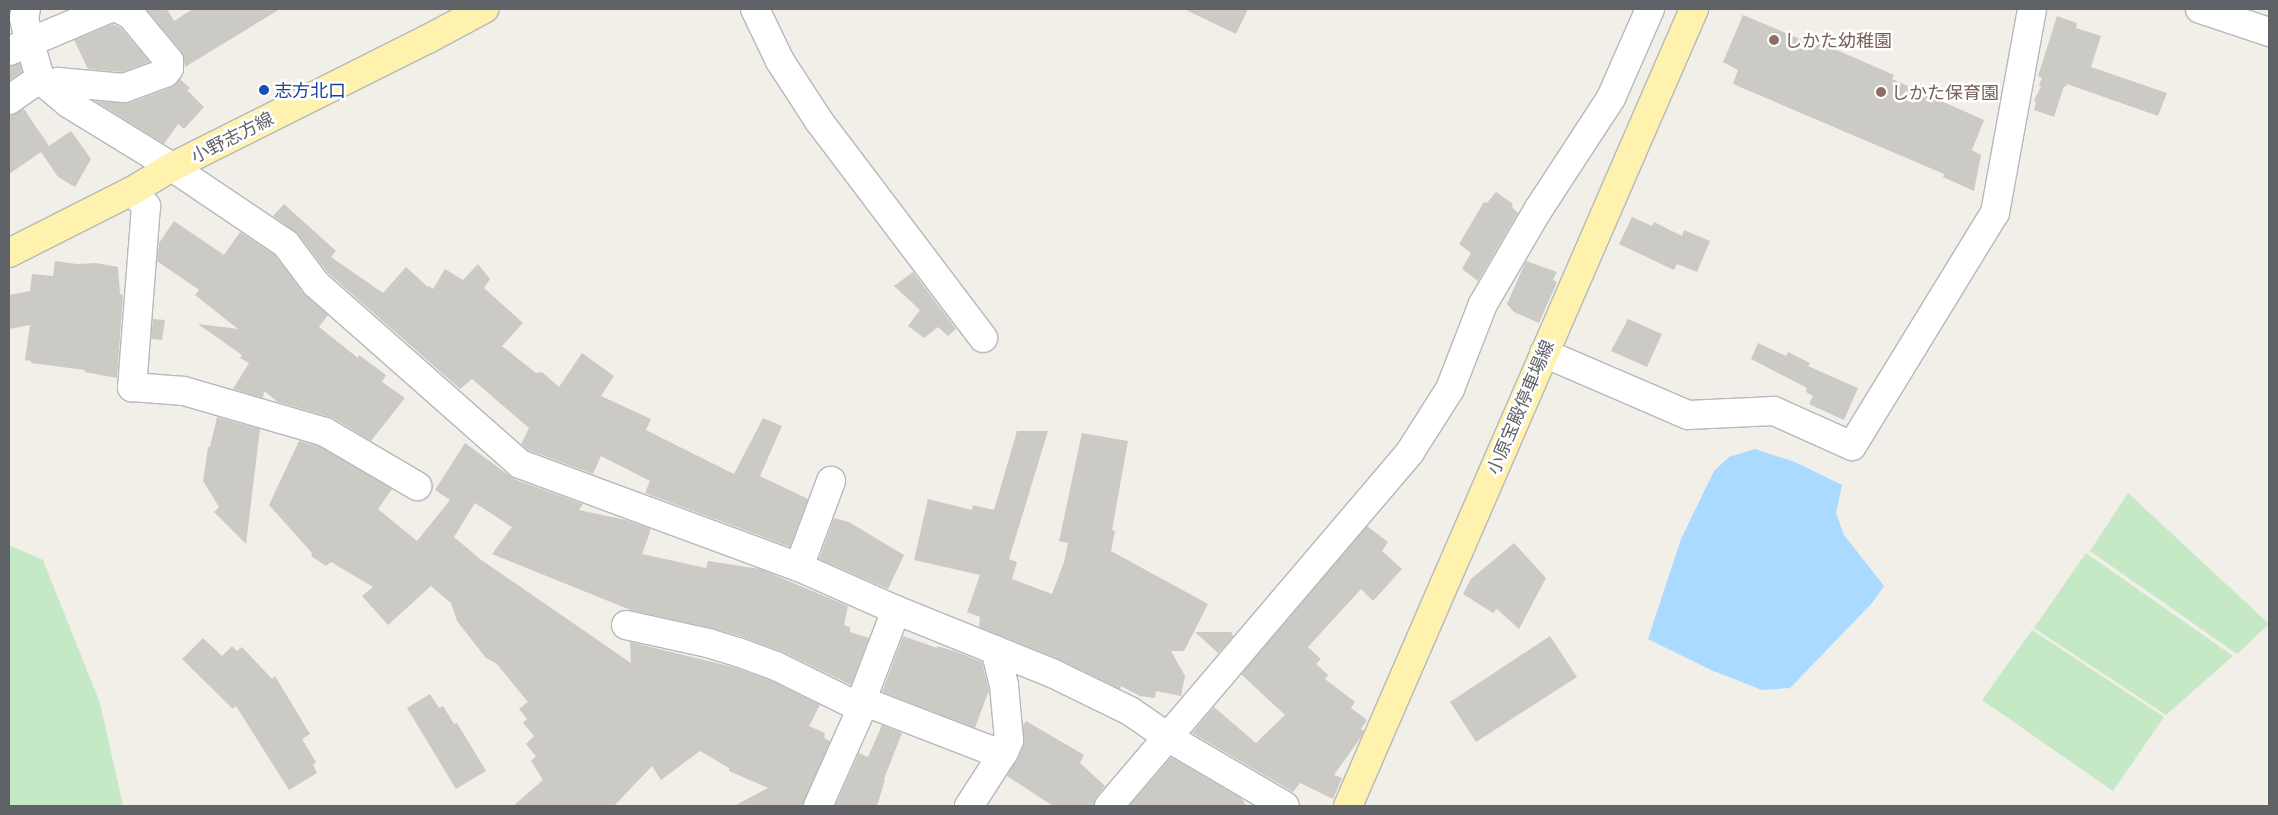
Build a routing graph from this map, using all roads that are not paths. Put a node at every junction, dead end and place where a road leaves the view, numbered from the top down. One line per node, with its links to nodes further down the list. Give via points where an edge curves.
1 (26, 9): 11 (street)
2 (108, 9): 11 (street)
3 (119, 9): 12 (street, via 130,15 169,61 165,73 124,88)
4 (484, 9): 14 (main road, 小野志方線)
5 (755, 9): 17 (street, via 780,61 818,120)
6 (1650, 9): 26 (street, via 1611,98 1538,210 1483,304 1450,389 1410,452)
7 (1694, 9): 18 (main road, 小原宝殿停車場線)
8 (2032, 9): 18 (street, via 1995,213 1852,446 1774,411 1688,415)
9 (2200, 9): 10 (street)
10 (2269, 32)
11 (19, 47): 12 (street)
12 (44, 82): 13 (street); 14 (street, via 68,103)
13 (9, 100)
14 (172, 166): 15 (main road, 小野志方線); 21 (street, via 286,244 316,284 520,464)
15 (132, 191): 16 (main road, 小野志方線); 20 (street, via 146,206 132,387 184,391 325,432)
16 (9, 253)
17 (983, 338)
18 (1544, 353): 32 (main road, 小原宝殿停車場線)
19 (831, 481): 21 (street)
20 (418, 486)
21 (799, 567): 22 (street)
22 (896, 610): 24 (street); 25 (street)
23 (626, 625): 25 (street, via 708,642 738,652 776,666 850,703)
24 (995, 650): 26 (street, via 1052,673 1130,711); 27 (street, via 1004,685 1010,734)
25 (861, 704): 27 (street, via 873,705 987,749); 28 (street)
26 (1169, 738): 30 (street); 31 (street)
27 (1004, 752): 29 (street)
28 (818, 806)
29 (969, 806)
30 (1109, 806)
31 (1285, 806)
32 (1348, 806)

